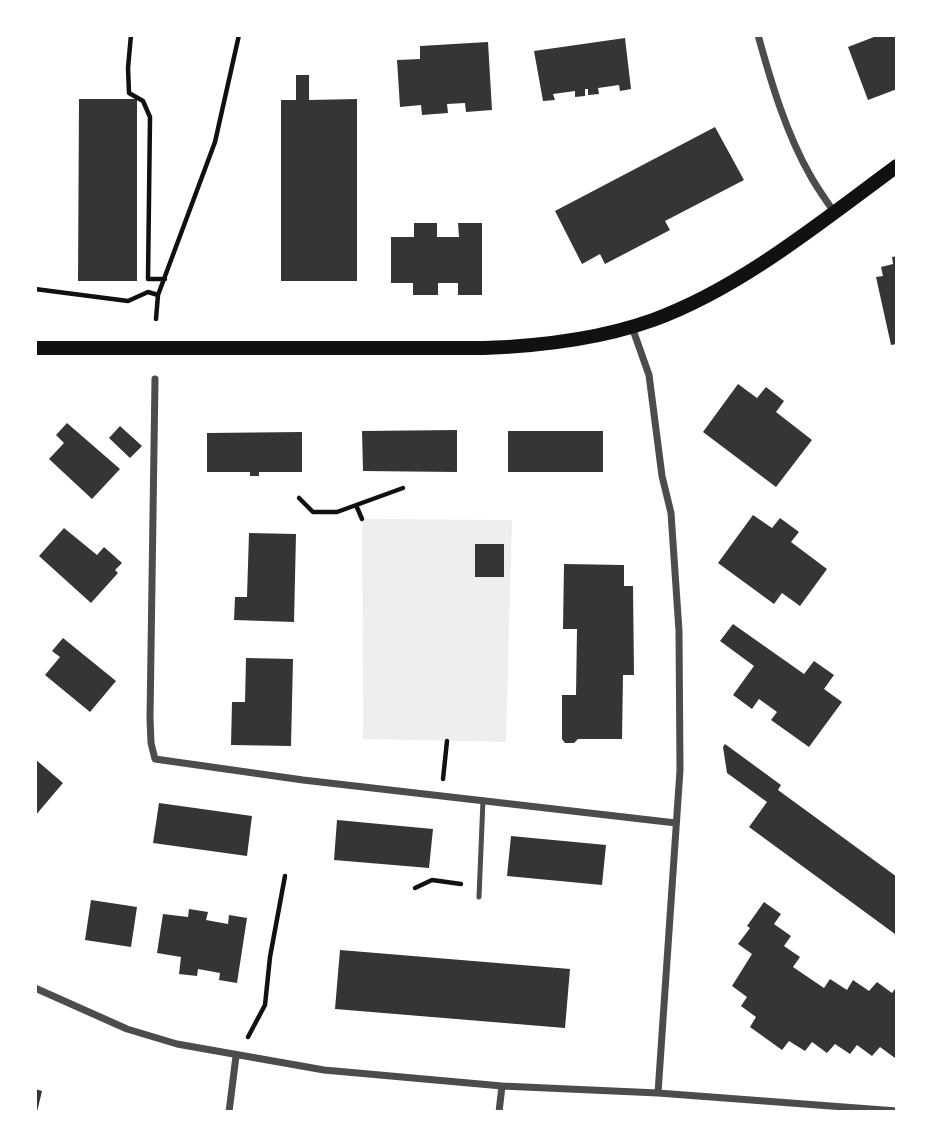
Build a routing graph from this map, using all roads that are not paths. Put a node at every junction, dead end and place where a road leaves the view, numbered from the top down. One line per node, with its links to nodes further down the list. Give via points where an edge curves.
1 (758, 35): 3 (street, via 793,139 809,175)
2 (897, 166): 3 (main road)
3 (834, 212): 4 (main road, via 750,270 684,307)
4 (632, 327): 5 (main road, via 514,347); 8 (street, via 649,375 671,513 679,631)
5 (35, 348)
6 (156, 379): 7 (street, via 150,718 155,759)
7 (483, 800): 8 (street); 9 (lane)
8 (676, 823): 13 (street)
9 (479, 897)
10 (35, 988): 11 (street, via 127,1029)
11 (236, 1056): 12 (street, via 324,1070); 15 (street)
12 (502, 1086): 13 (street); 16 (street)
13 (658, 1093): 14 (street)
14 (897, 1111)
15 (229, 1112)
16 (499, 1112)

